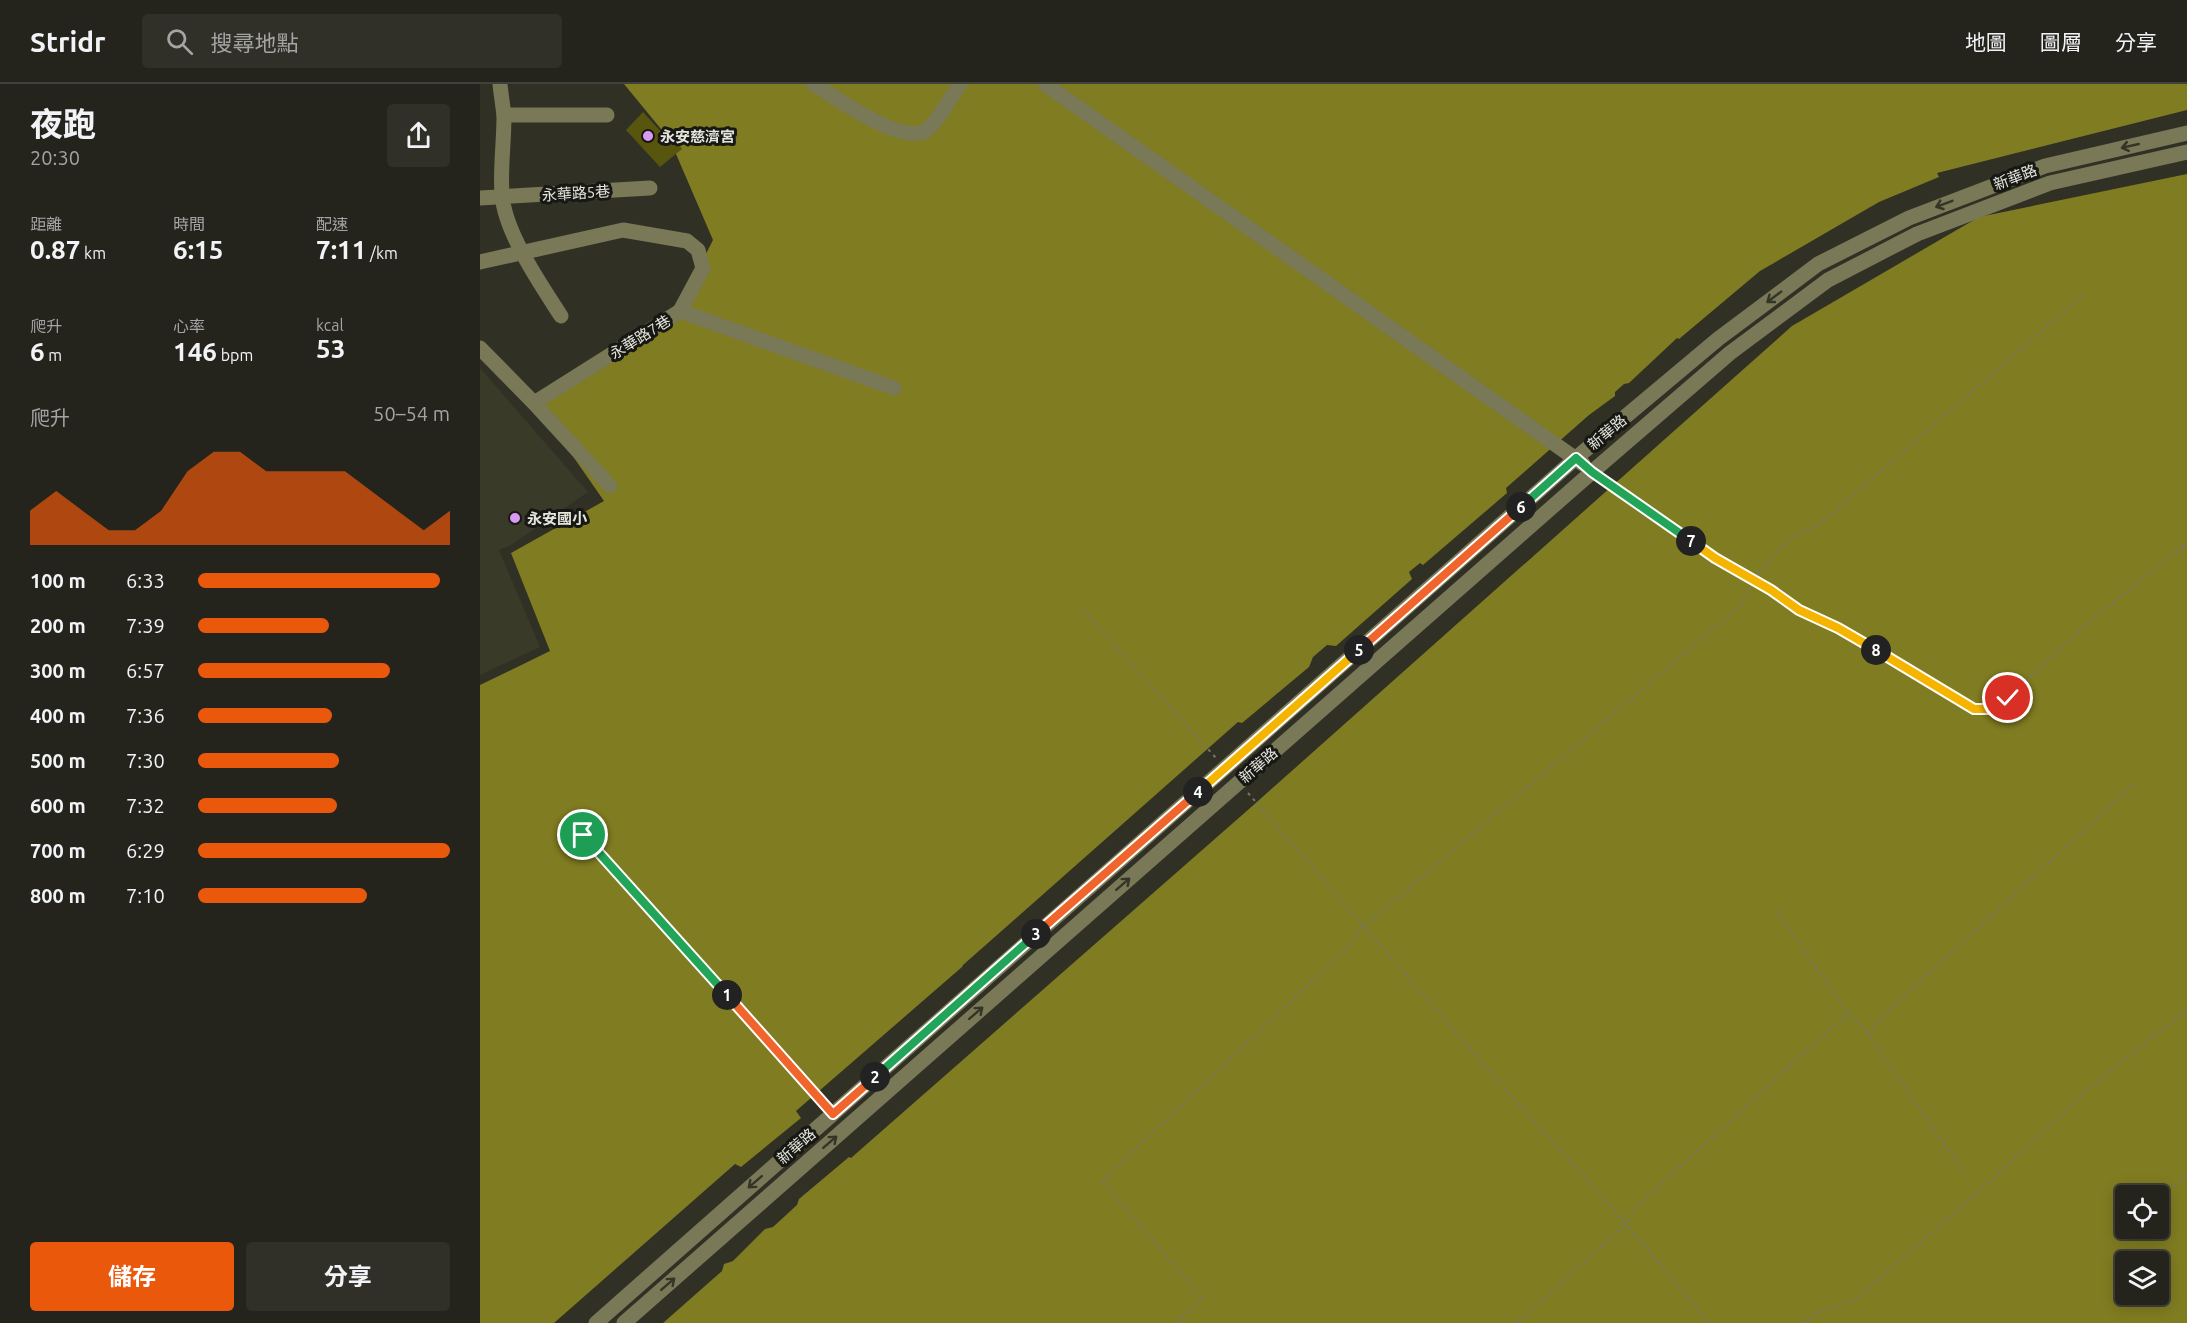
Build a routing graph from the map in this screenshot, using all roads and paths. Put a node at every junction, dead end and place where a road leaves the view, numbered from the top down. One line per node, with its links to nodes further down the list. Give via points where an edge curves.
1 (500, 84): 5 (street)
2 (813, 84): 3 (street, via 882,125 906,134 928,129)
3 (960, 84)
4 (1045, 84): 20 (street)
5 (504, 115): 6 (street); 10 (street)
6 (607, 115)
7 (2187, 133): 20 (street, 新華路, one-way to 20, via 2045,166 1909,218 1818,264 1718,339)
8 (2187, 152): 21 (street, 新華路, via 2050,183 1917,234 1828,280 1730,354)
9 (650, 188): 10 (street, 永華路5巷)
10 (502, 197): 11 (street, 永華路5巷); 12 (street)
11 (480, 198)
12 (524, 252): 13 (street, 永華路7巷); 15 (street, 永華路7巷, via 623,230 687,241 698,250 702,268); 16 (street)
13 (480, 262)
14 (2083, 295): 26 (path, via 1819,525 1791,536)
15 (680, 311): 18 (street); 19 (street, 永華路7巷)
16 (561, 316)
17 (480, 348): 19 (street)
18 (894, 388)
19 (534, 403): 22 (street)
20 (1576, 458): 21 (street); 28 (street, 新華路)
21 (1592, 472): 26 (path); 29 (street, 新華路)
22 (610, 486)
23 (2187, 543): 24 (path)
24 (2182, 547): 25 (path); 26 (path, via 2092,619 1993,709 1974,709)
25 (2187, 552)
26 (1753, 580): 33 (path, via 1739,607)
27 (1083, 610): 28 (path)
28 (1225, 768): 37 (street, 新華路)
29 (1239, 782): 33 (path); 43 (street, 新華路, one-way to 29)
30 (2135, 783): 36 (path, via 1889,1010)
31 (583, 835): 37 (path)
32 (1777, 911): 35 (path)
33 (1364, 926): 41 (path); 44 (path, via 1348,947 1102,1181 1203,1299)
34 (2187, 1010): 47 (path, via 2090,1087 1854,1301 1818,1312)
35 (1848, 1013): 36 (path); 41 (path, via 1638,1205)
36 (1868, 1034): 38 (path)
37 (833, 1114): 42 (street, 新華路, one-way to 42)
38 (1965, 1174)
39 (2187, 1175): 40 (path)
40 (2169, 1190)
41 (1626, 1224): 45 (path); 46 (path)
42 (596, 1323)
43 (624, 1323)
44 (1176, 1323)
45 (1517, 1323)
46 (1709, 1323)
47 (1804, 1323)

